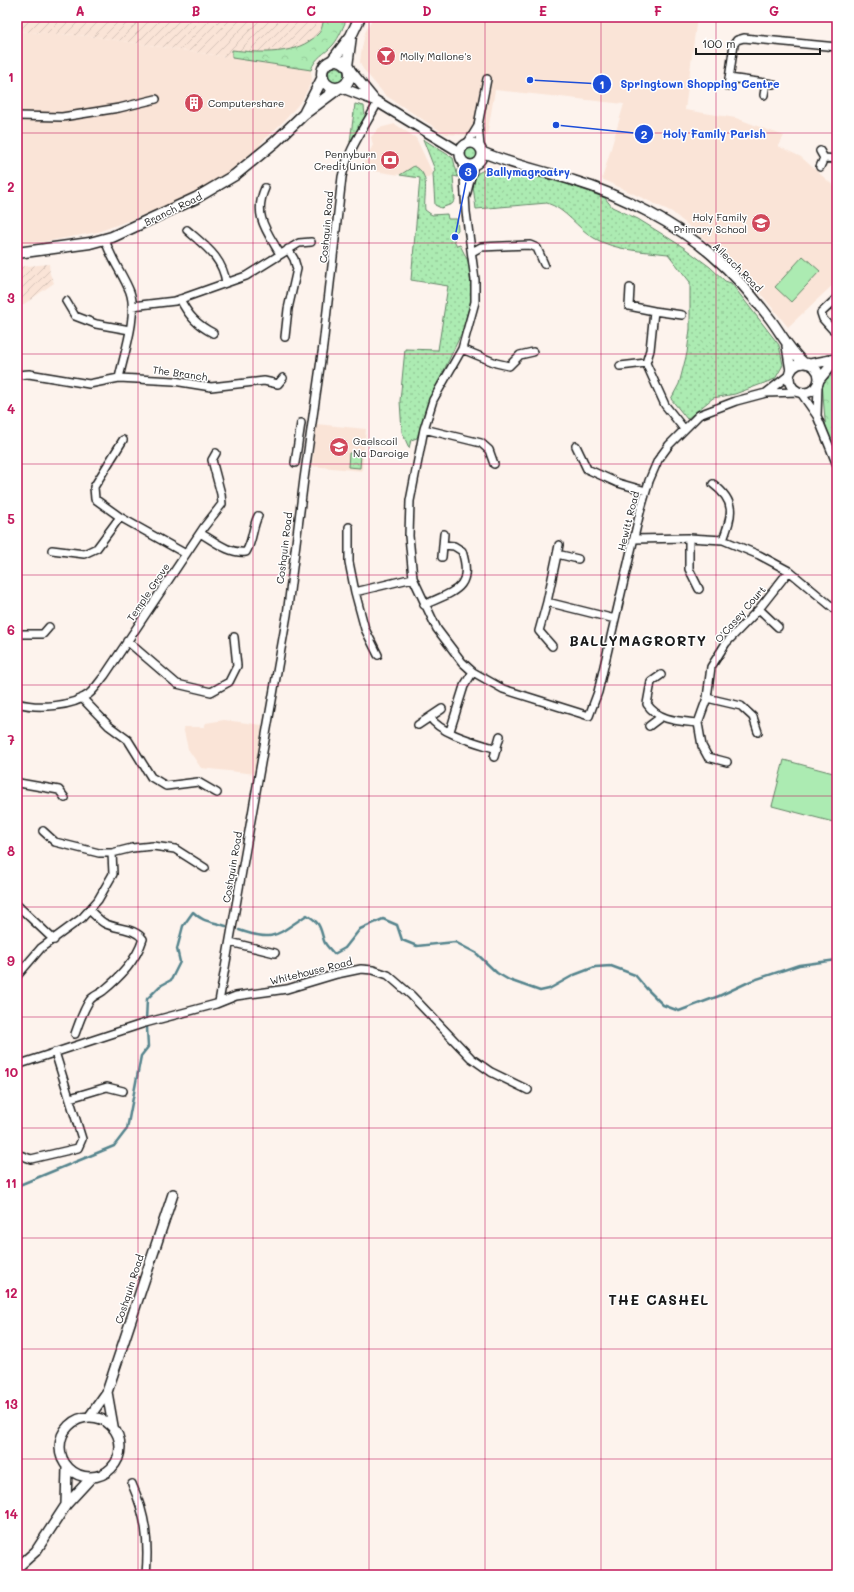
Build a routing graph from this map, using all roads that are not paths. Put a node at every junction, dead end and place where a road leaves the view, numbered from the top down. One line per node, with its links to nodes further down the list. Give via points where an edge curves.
1 (360, 17): 2 (main road)
2 (351, 36): 4 (main road); 5 (main road)
3 (837, 47): 7 (street, via 759,39 738,40 734,44)
4 (331, 62): 5 (main road, via 340,61); 6 (main road, via 324,68)
5 (348, 68): 12 (main road, via 349,80); 15 (street)
6 (322, 77): 12 (main road, via 331,87); 16 (main road, Branch Road)
7 (729, 78): 9 (street); 11 (street)
8 (487, 79): 18 (street)
9 (766, 83): 10 (street); 13 (street)
10 (774, 84)
11 (728, 86)
12 (340, 88): 15 (street); 16 (main road, Branch Road)
13 (764, 95)
14 (156, 99): 17 (street, via 62,117)
15 (377, 102): 22 (street); 70 (street, Coshquin Road, via 355,142 342,177)
16 (304, 114): 31 (main road, Branch Road, via 235,175 196,198 130,230)
17 (17, 116)
18 (478, 126): 19 (street); 20 (street)
19 (467, 144): 20 (street, via 474,143); 22 (street)
20 (481, 149): 25 (street, Aileach Road); 26 (street)
21 (820, 152): 23 (street)
22 (461, 156): 26 (street, via 468,165); 29 (street)
23 (824, 158): 24 (street); 27 (street)
24 (837, 158)
25 (504, 161): 26 (street, Aileach Road); 50 (street, Aileach Road, via 576,181 624,199 690,238 712,255 752,294)
26 (477, 163): 29 (street)
27 (820, 167)
28 (265, 188): 36 (street, via 259,202 260,212 263,224)
29 (465, 198): 35 (street)
30 (187, 230): 38 (street, via 220,262)
31 (105, 239): 34 (main road, Branch Road); 43 (street, via 130,293)
32 (311, 242): 33 (street, via 299,243)
33 (288, 250): 36 (street); 49 (street, via 297,269)
34 (17, 252)
35 (472, 252): 37 (street, via 481,247 530,246 537,248); 51 (street, via 475,302)
36 (280, 254): 38 (street, via 246,276)
37 (544, 264)
38 (226, 283): 41 (street)
39 (630, 288): 44 (street, via 629,306)
40 (837, 298): 46 (street, via 821,312)
41 (180, 299): 43 (street); 48 (street, via 186,311 200,326)
42 (66, 301): 47 (street, via 75,316 96,324)
43 (132, 306): 47 (street)
44 (654, 311): 45 (street); 54 (street, via 650,350)
45 (682, 315)
46 (832, 329)
47 (130, 330): 59 (street)
48 (213, 333)
49 (285, 337)
50 (787, 345): 55 (street, Aileach Road); 57 (street, Aileach Road)
51 (462, 349): 52 (street, via 509,366 520,355); 66 (street, via 433,400)
52 (533, 352)
53 (836, 359): 55 (street); 61 (street)
54 (646, 362): 56 (street); 67 (street, via 665,405)
55 (807, 364): 57 (street, via 795,366); 61 (street, via 817,371)
56 (620, 366)
57 (790, 373): 62 (street, Hewitt Road); 63 (street, via 791,386)
58 (17, 376): 59 (street, The Branch, via 28,374 89,384)
59 (119, 378): 60 (street, The Branch, via 174,381 211,387 264,381 278,384)
60 (283, 378)
61 (818, 382): 63 (street, via 811,392); 64 (street)
62 (766, 393): 63 (street, Hewitt Road); 67 (street, Hewitt Road, via 699,415)
63 (799, 393): 64 (street)
64 (817, 416): 75 (street)
65 (301, 423): 68 (street)
66 (424, 429): 74 (street, via 481,443 489,450); 94 (street, via 410,502 409,536)
67 (684, 429): 77 (street, Hewitt Road, via 658,460)
68 (299, 439): 70 (street); 73 (street)
69 (123, 440): 79 (street, via 94,487 95,499)
70 (310, 440): 135 (street, Coshquin Road, via 287,615)
71 (576, 446): 77 (street, via 587,469 618,483)
72 (216, 453): 81 (street, Temple Grove, via 212,460 222,504)
73 (296, 462)
74 (494, 464)
75 (837, 465)
76 (713, 484): 85 (street, via 722,491 730,503 730,522)
77 (646, 491): 84 (street, Hewitt Road)
78 (258, 516): 81 (street, via 246,552 230,550)
79 (120, 517): 88 (street, via 97,548 84,554); 89 (street)
80 (349, 527): 96 (street, via 349,562)
81 (200, 533): 89 (street, Temple Grove)
82 (444, 534): 86 (street)
83 (689, 538): 84 (street); 85 (street); 95 (street, via 689,569)
84 (634, 539): 101 (street, Hewitt Road)
85 (723, 540): 93 (street)
86 (443, 545): 91 (street); 98 (street, via 454,546 462,551 466,579 457,589)
87 (559, 546): 90 (street)
88 (52, 550)
89 (186, 554): 106 (street, Temple Grove)
90 (557, 554): 92 (street); 97 (street)
91 (442, 558)
92 (578, 559)
93 (788, 571): 99 (street, O'Casey Court); 100 (street)
94 (413, 578): 96 (street); 98 (street)
95 (699, 589)
96 (355, 592): 108 (street, via 365,629)
97 (547, 602): 101 (street); 107 (street, via 539,631)
98 (424, 604): 109 (street, via 437,629)
99 (760, 609): 103 (street); 112 (street, O'Casey Court, via 726,643 711,667)
100 (837, 611)
101 (615, 620): 109 (street, Hewitt Road, via 598,692 589,716 503,689)
102 (49, 627): 104 (street, via 43,634)
103 (778, 627)
104 (17, 634)
105 (234, 637): 106 (street, via 237,666 229,682 211,692 178,684)
106 (127, 641): 111 (street, Temple Grove, via 90,693)
107 (552, 646)
108 (378, 655)
109 (473, 672): 120 (street, via 464,686)
110 (661, 675): 116 (street, via 651,682 647,704)
111 (82, 698): 113 (street, Temple Grove, via 42,707); 127 (street, via 109,726 128,740 151,777 166,786 198,782)
112 (707, 698): 117 (street, O'Casey Court); 121 (street, via 741,706 753,716)
113 (17, 703)
114 (442, 709): 115 (street)
115 (430, 717): 118 (street); 120 (street, via 435,725)
116 (661, 717): 117 (street); 119 (street)
117 (698, 723): 125 (street, via 702,746 708,757)
118 (418, 725)
119 (650, 726)
120 (450, 732): 123 (street)
121 (758, 732)
122 (500, 736): 123 (street)
123 (497, 749): 124 (street)
124 (494, 757)
125 (727, 762)
126 (17, 781): 128 (street, via 59,790)
127 (217, 794)
128 (65, 798)
129 (43, 831): 130 (street, via 55,842 99,853)
130 (112, 853): 131 (street, via 153,846 175,849); 133 (street, via 113,874)
131 (205, 868)
132 (17, 905): 134 (street)
133 (89, 910): 134 (street); 139 (street, via 104,923 139,933 143,939 133,961 103,991 91,999)
134 (54, 940): 137 (street, via 34,955)
135 (230, 942): 136 (street); 138 (street, Coshquin Road)
136 (275, 953)
137 (17, 976)
138 (219, 1002): 140 (street, Whitehouse Road); 142 (street, Whitehouse Road, via 236,996 287,989 360,969 373,970 388,975 411,995 471,1058 491,1072)
139 (75, 1034)
140 (55, 1052): 141 (street, Whitehouse Road); 144 (street)
141 (17, 1065)
142 (528, 1090)
143 (123, 1091): 144 (street, via 107,1087)
144 (70, 1098): 145 (street, via 82,1139 78,1148 31,1159)
145 (17, 1154)
146 (173, 1194): 147 (street, Coshquin Road)
147 (107, 1392): 148 (street); 149 (street)
148 (90, 1416): 149 (street, via 102,1419); 150 (street, via 72,1422 61,1437 61,1456)
149 (113, 1426): 151 (street, via 120,1443 117,1461 109,1471)
150 (68, 1467): 151 (street, via 78,1475); 153 (street)
151 (91, 1478): 153 (street)
152 (132, 1484): 155 (street, via 146,1526)
153 (66, 1505): 154 (street, via 36,1551)
154 (17, 1568)
155 (146, 1575)

